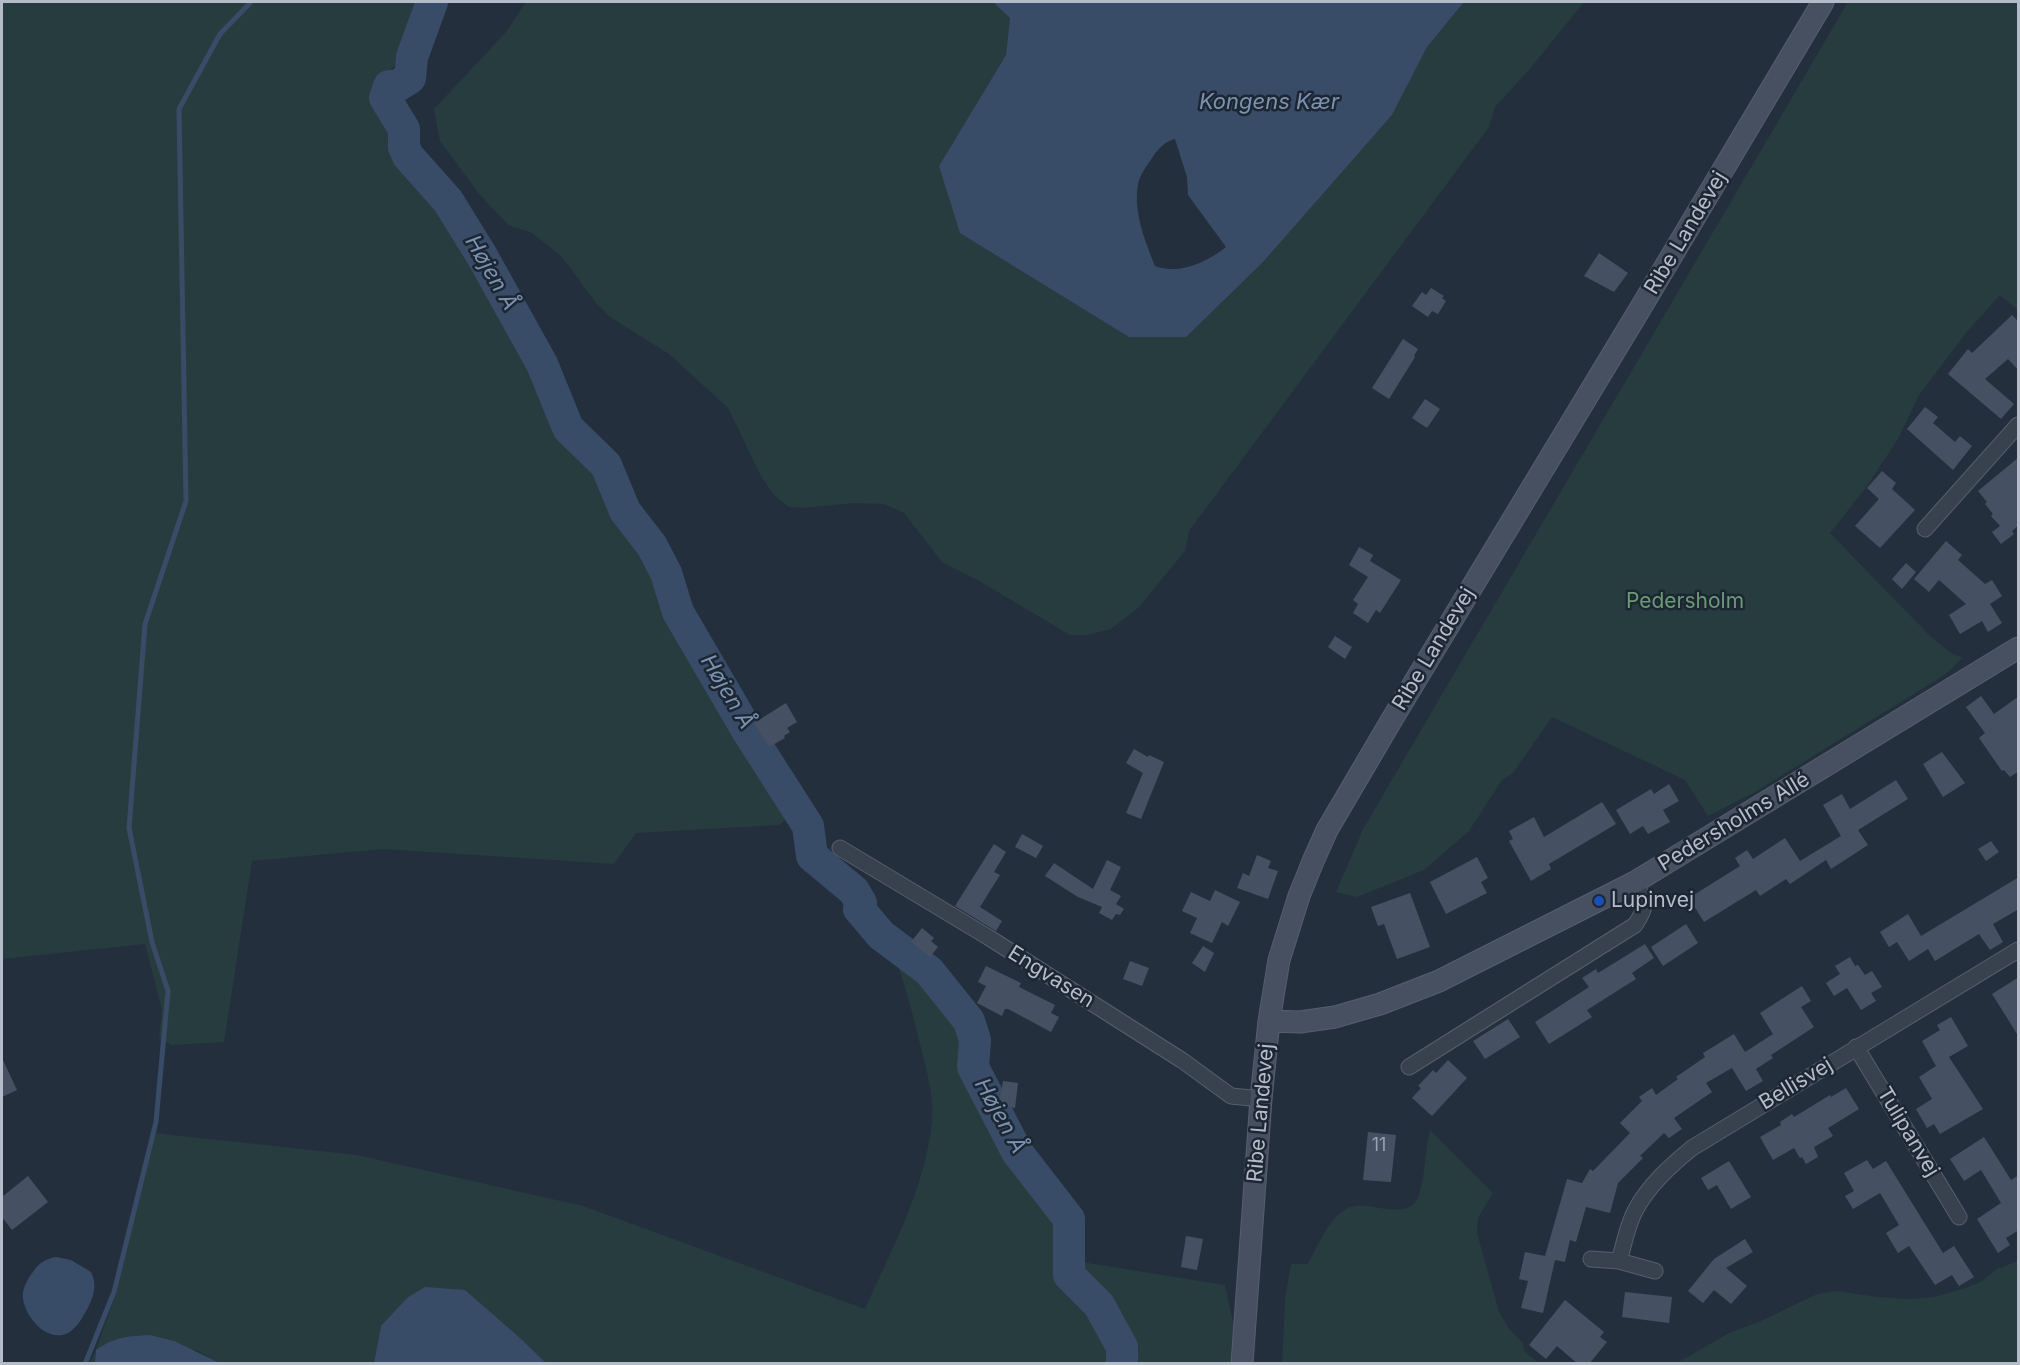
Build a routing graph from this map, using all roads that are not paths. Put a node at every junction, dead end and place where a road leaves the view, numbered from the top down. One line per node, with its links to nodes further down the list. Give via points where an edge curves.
1 (1823, 2): 8 (main road, Ribe Landevej, via 1327,830 1299,896 1279,960)
2 (2019, 425): 3 (street)
3 (1925, 529)
4 (2019, 648): 6 (main road, Pedersholms Allé)
5 (840, 848): 11 (street, Engvasen, via 988,937 1183,1061 1231,1096)
6 (1635, 882): 8 (main road, Pedersholms Allé, via 1439,981 1380,1004 1335,1017); 10 (street, via 1645,900 1635,925)
7 (2019, 950): 9 (street, Bellisvej)
8 (1269, 1021): 11 (main road, Ribe Landevej)
9 (1856, 1047): 12 (street, Tulipanvej); 14 (street, Bellisvej, via 1692,1148 1669,1167 1634,1212)
10 (1409, 1067)
11 (1261, 1099): 16 (main road, Ribe Landevej)
12 (1959, 1217)
13 (1591, 1259): 14 (street)
14 (1619, 1261): 15 (street)
15 (1655, 1271)
16 (1242, 1364)

